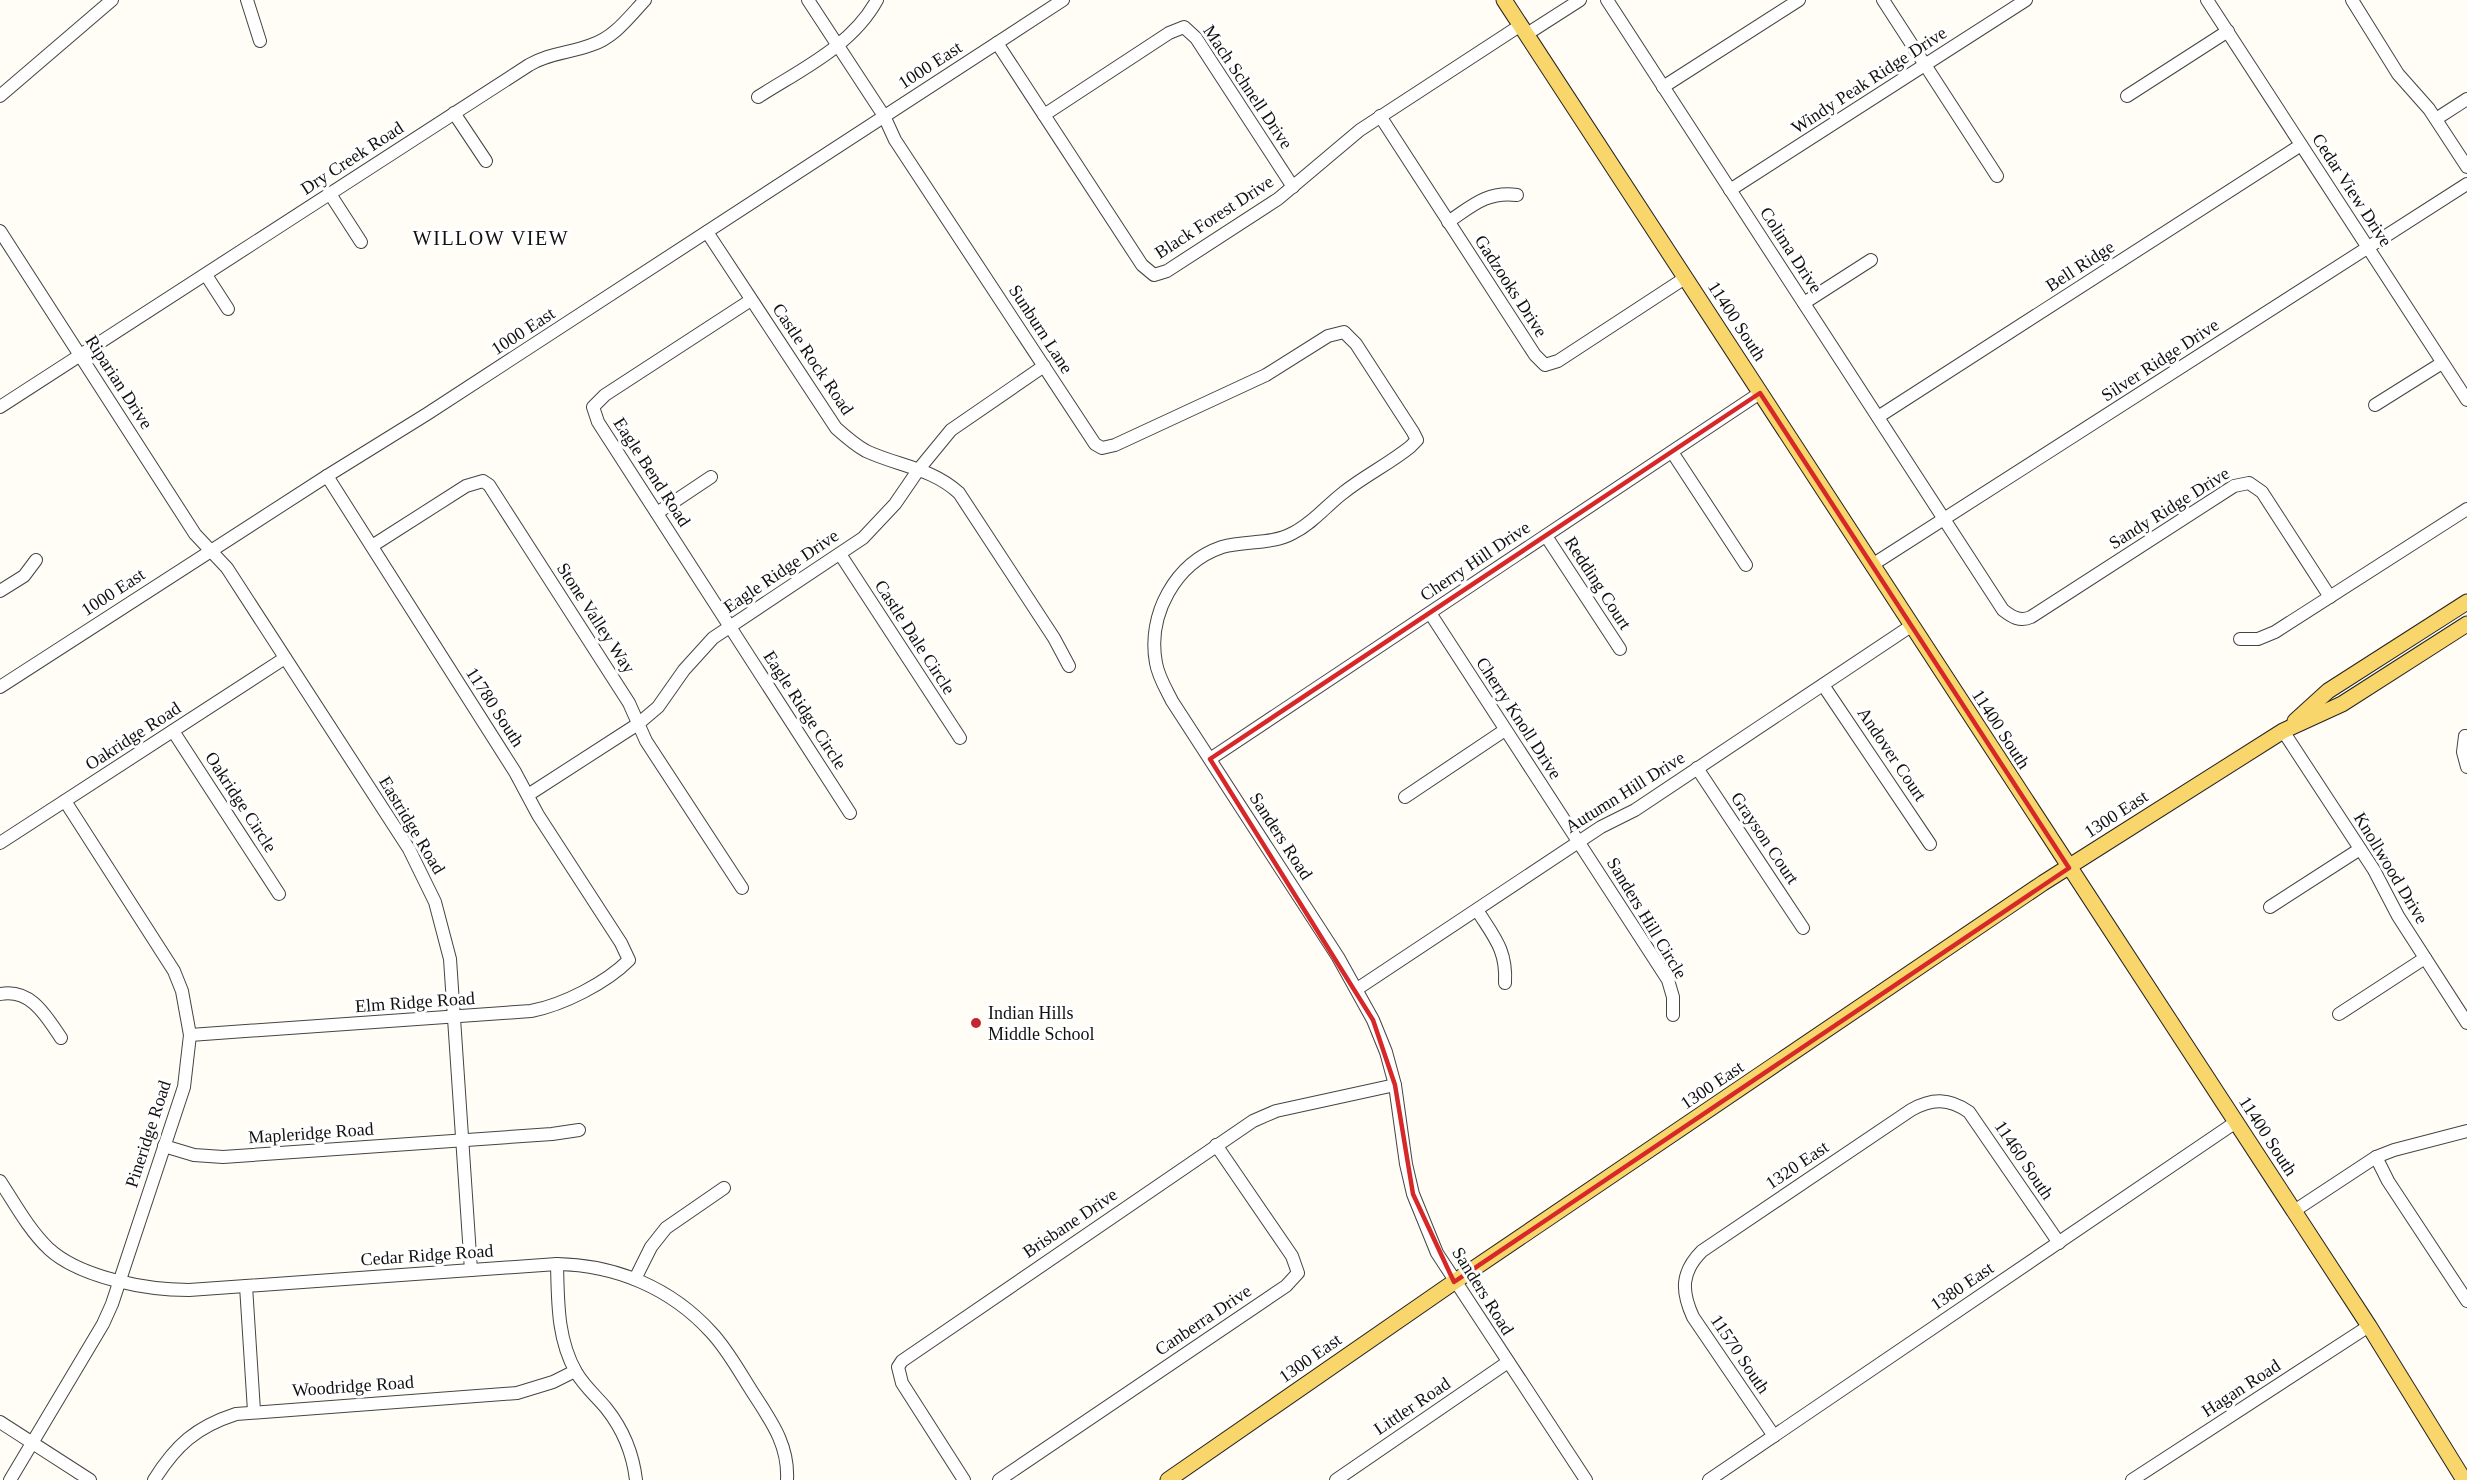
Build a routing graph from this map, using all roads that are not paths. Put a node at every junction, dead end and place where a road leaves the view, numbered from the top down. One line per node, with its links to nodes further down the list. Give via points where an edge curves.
1 (112, 0): 22 (street)
2 (247, 0): 17 (street)
3 (645, 0): 26 (street, Dry Creek Road, via 603,40 540,58)
4 (808, 0): 19 (street, Sunburn Lane)
5 (877, 0): 19 (street, via 854,33)
6 (1063, 0): 18 (street, 1000 East)
7 (1504, 0): 15 (main road, 11400 South)
8 (1580, 0): 15 (street, Black Forest Drive)
9 (1607, 0): 21 (street, Colima Drive)
10 (1799, 0): 21 (street)
11 (1883, 0): 20 (street)
12 (2026, 0): 20 (street, Windy Peak Ridge Drive)
13 (2207, 0): 16 (street, Cedar View Drive)
14 (2352, 0): 30 (street, via 2398,74)
15 (1524, 30): 29 (street, Black Forest Drive); 47 (main road, 11400 South)
16 (2228, 31): 23 (street); 31 (street, Cedar View Drive)
17 (260, 41)
18 (997, 43): 27 (street, Black Forest Drive); 28 (street, 1000 East)
19 (837, 45): 24 (street); 28 (street, Sunburn Lane)
20 (1924, 65): 34 (street); 37 (street, Windy Peak Ridge Drive)
21 (1663, 87): 37 (street, Colima Drive)
22 (0, 96)
23 (2127, 96)
24 (758, 97)
25 (2467, 99): 30 (street)
26 (454, 113): 32 (street); 38 (street, Dry Creek Road)
27 (1044, 115): 36 (street, Black Forest Drive, via 1142,265 1154,274 1167,271); 36 (street, Mach Schnell Drive, via 1168,33 1184,27 1196,38)
28 (884, 116): 42 (street, 1000 East); 54 (street, Sunburn Lane, via 895,140)
29 (1380, 116): 36 (street, Black Forest Drive, via 1342,142); 40 (street, Gadzooks Drive)
30 (2436, 119): 33 (street)
31 (2301, 145): 44 (street, Cedar View Drive); 59 (street, Bell Ridge)
32 (486, 161)
33 (2467, 167)
34 (1997, 176)
35 (2467, 184): 44 (street, Silver Ridge Drive)
36 (1293, 187)
37 (1730, 190): 49 (street, Colima Drive)
38 (330, 194): 43 (street); 46 (street, Dry Creek Road)
39 (1517, 195): 40 (street, via 1485,197)
40 (1448, 222): 47 (street, Gadzooks Drive, via 1545,365 1558,361)
41 (0, 231): 52 (street, Riparian Drive)
42 (707, 232): 48 (street, Castle Rock Road); 62 (street, 1000 East)
43 (361, 242)
44 (2368, 248): 53 (street, Cedar View Drive); 66 (street, Silver Ridge Drive)
45 (1871, 260): 49 (street)
46 (206, 275): 50 (street); 52 (street, Dry Creek Road)
47 (1685, 278): 55 (main road, 11400 South)
48 (751, 300): 61 (street, Castle Rock Road, via 836,428 868,451); 65 (street, Eagle Bend Road, via 593,406 598,422)
49 (1804, 303): 59 (street, Colima Drive)
50 (228, 309)
51 (1344, 332): 54 (street, Sunburn Lane, via 1328,336 1266,375 1102,448 1095,444); 93 (street, Sanders Road, via 1356,344 1417,440 1340,495 1301,529 1276,540 1221,548 1187,568 1173,583 1156,621 1156,665 1172,700)
52 (80, 356): 58 (street, Dry Creek Road); 69 (street, Riparian Drive, via 195,534)
53 (2442, 363): 56 (street, Cedar View Drive); 57 (street)
54 (1044, 366): 61 (street, Eagle Ridge Drive, via 951,430)
55 (1760, 393): 60 (street, Cherry Hill Drive); 73 (main road, 11400 South)
56 (2467, 400)
57 (2375, 405)
58 (0, 407)
59 (1878, 417): 66 (street, Colima Drive)
60 (1672, 452): 67 (street, Cherry Hill Drive); 72 (street)
61 (919, 469): 70 (street, Eagle Ridge Drive, via 881,521); 84 (street, Castle Rock Road, via 938,476 959,493)
62 (327, 476): 68 (street, 11780 South); 69 (street, 1000 East)
63 (711, 477): 65 (street)
64 (2467, 509): 75 (street)
65 (657, 513): 80 (street, Eagle Bend Road)
66 (1945, 519): 73 (street, Silver Ridge Drive); 75 (street, Sandy Ridge Drive, via 2003,610 2011,617 2026,619 2234,486 2249,483 2262,492)
67 (1546, 536): 77 (street, Cherry Hill Drive); 82 (street, Redding Court)
68 (372, 546): 87 (street, Stone Valley Way, via 466,486 483,481 495,491 526,539); 96 (street, 11780 South)
69 (211, 550): 83 (street, Eastridge Road, via 227,568); 86 (street, 1000 East)
70 (840, 554): 80 (street, Eagle Ridge Drive); 92 (street, Castle Dale Circle)
71 (36, 560): 74 (street, via 24,576)
72 (1746, 565)
73 (1872, 565): 79 (main road, 11400 South)
74 (0, 591)
75 (2330, 597): 81 (street, via 2275,632 2258,639)
76 (2467, 602): 90 (main road, 1300 East, via 2328,691)
77 (1430, 613): 88 (street, Cherry Knoll Drive); 93 (street, Cherry Hill Drive)
78 (2467, 624): 90 (main road, 1300 East, via 2342,704)
79 (1911, 626): 85 (street, Autumn Hill Drive); 104 (main road, 11400 South)
80 (730, 627): 87 (street, Eagle Ridge Drive, via 697,653 658,707); 99 (street, Eagle Ridge Circle)
81 (2240, 639)
82 (1620, 649)
83 (285, 658): 89 (street, Oakridge Road); 117 (street, Eastridge Road, via 423,874 448,949)
84 (1069, 666)
85 (1823, 685): 95 (street, Autumn Hill Drive); 102 (street, Andover Court)
86 (0, 687)
87 (639, 724): 96 (street, Eagle Ridge Drive); 105 (street, Stone Valley Way, via 646,741)
88 (1506, 729): 97 (street); 100 (street, Cherry Knoll Drive)
89 (173, 731): 98 (street, Oakridge Road); 106 (street, Oakridge Circle)
90 (2283, 731): 103 (street, Knollwood Drive); 104 (main road, 1300 East)
91 (2465, 736): 94 (street, via 2463,752)
92 (960, 738)
93 (1210, 759): 113 (street, Sanders Road)
94 (2467, 767)
95 (1697, 768): 100 (street, Autumn Hill Drive); 109 (street, Grayson Court)
96 (528, 795): 111 (street, 11780 South)
97 (1405, 797)
98 (65, 801): 101 (street, Oakridge Road); 119 (street, Pineridge Road, via 174,971)
99 (850, 813)
100 (1579, 842): 108 (street, Autumn Hill Drive); 116 (street, Sanders Hill Circle, via 1668,980)
101 (0, 843)
102 (1930, 844)
103 (2360, 849): 107 (street); 110 (street, Knollwood Drive)
104 (2069, 868): 123 (main road, 11400 South); 138 (main road, 1300 East)
105 (742, 888)
106 (279, 894)
107 (2270, 907)
108 (1477, 910): 112 (street, via 1501,947); 113 (street, Autumn Hill Drive)
109 (1803, 928)
110 (2425, 958): 115 (street); 118 (street, Knollwood Drive)
111 (629, 960): 117 (street, Elm Ridge Road, via 615,972 547,1008)
112 (1505, 983)
113 (1358, 989): 121 (street, Sanders Road, via 1386,1052)
114 (0, 994): 120 (street, via 28,998)
115 (2339, 1014)
116 (1673, 1016)
117 (454, 1017): 119 (street, Elm Ridge Road); 126 (street, Eastridge Road)
118 (2467, 1023)
119 (190, 1035): 128 (street, Pineridge Road, via 184,1087)
120 (61, 1038)
121 (1395, 1085): 127 (street, Brisbane Drive, via 1276,1111); 138 (street, Sanders Road, via 1413,1194 1437,1253)
122 (1954, 1103): 133 (street, 11460 South, via 1974,1119); 140 (street, 1320 East, via 1933,1100 1911,1110 1702,1251 1688,1268)
123 (2236, 1122): 132 (main road, 11400 South); 133 (street, 1380 East)
124 (579, 1130): 126 (street, Mapleridge Road)
125 (2467, 1131): 129 (street)
126 (462, 1140): 128 (street, Mapleridge Road, via 223,1157 194,1155); 135 (street, Eastridge Road)
127 (1216, 1145): 154 (street, Brisbane Drive, via 902,1361 898,1367 902,1383); 155 (street, Canberra Drive, via 1292,1256 1298,1273 1286,1286)
128 (164, 1146): 137 (street, Pineridge Road)
129 (2376, 1157): 132 (street); 141 (street)
130 (0, 1181): 137 (street, Cedar Ridge Road, via 27,1223 51,1250 81,1268)
131 (724, 1188): 136 (street, via 666,1228)
132 (2294, 1211): 142 (main road, 11400 South)
133 (2059, 1243): 147 (street, 1380 East)
134 (557, 1264): 135 (street, Cedar Ridge Road); 136 (street, Cedar Ridge Road, via 582,1264); 144 (street, via 561,1331)
135 (471, 1270): 139 (street, Cedar Ridge Road)
136 (635, 1279): 153 (street, Cedar Ridge Road, via 688,1310 712,1333 781,1438)
137 (119, 1281): 139 (street, Cedar Ridge Road, via 166,1290); 148 (street, Pineridge Road, via 92,1345)
138 (1454, 1282): 143 (street, Sanders Road); 156 (main road, 1300 East)
139 (246, 1286): 145 (street)
140 (1683, 1289): 147 (street, 11570 South, via 1693,1317)
141 (2467, 1300)
142 (2369, 1326): 160 (street, Hagan Road); 161 (main road, 11400 South)
143 (1508, 1362): 157 (street, Littler Road); 158 (street, Sanders Road)
144 (576, 1371): 145 (street, Woodridge Road, via 517,1393); 152 (street, via 618,1426)
145 (254, 1411): 151 (street, Woodridge Road, via 217,1420 199,1430 182,1443)
146 (0, 1422): 148 (street)
147 (1774, 1436): 159 (street, 1380 East)
148 (33, 1441): 149 (street, Pineridge Road); 150 (street)
149 (10, 1480)
150 (90, 1480)
151 (154, 1480)
152 (636, 1480)
153 (787, 1480)
154 (964, 1480)
155 (999, 1480)
156 (1168, 1480)
157 (1336, 1480)
158 (1585, 1480)
159 (1709, 1480)
160 (2132, 1480)
161 (2464, 1480)

